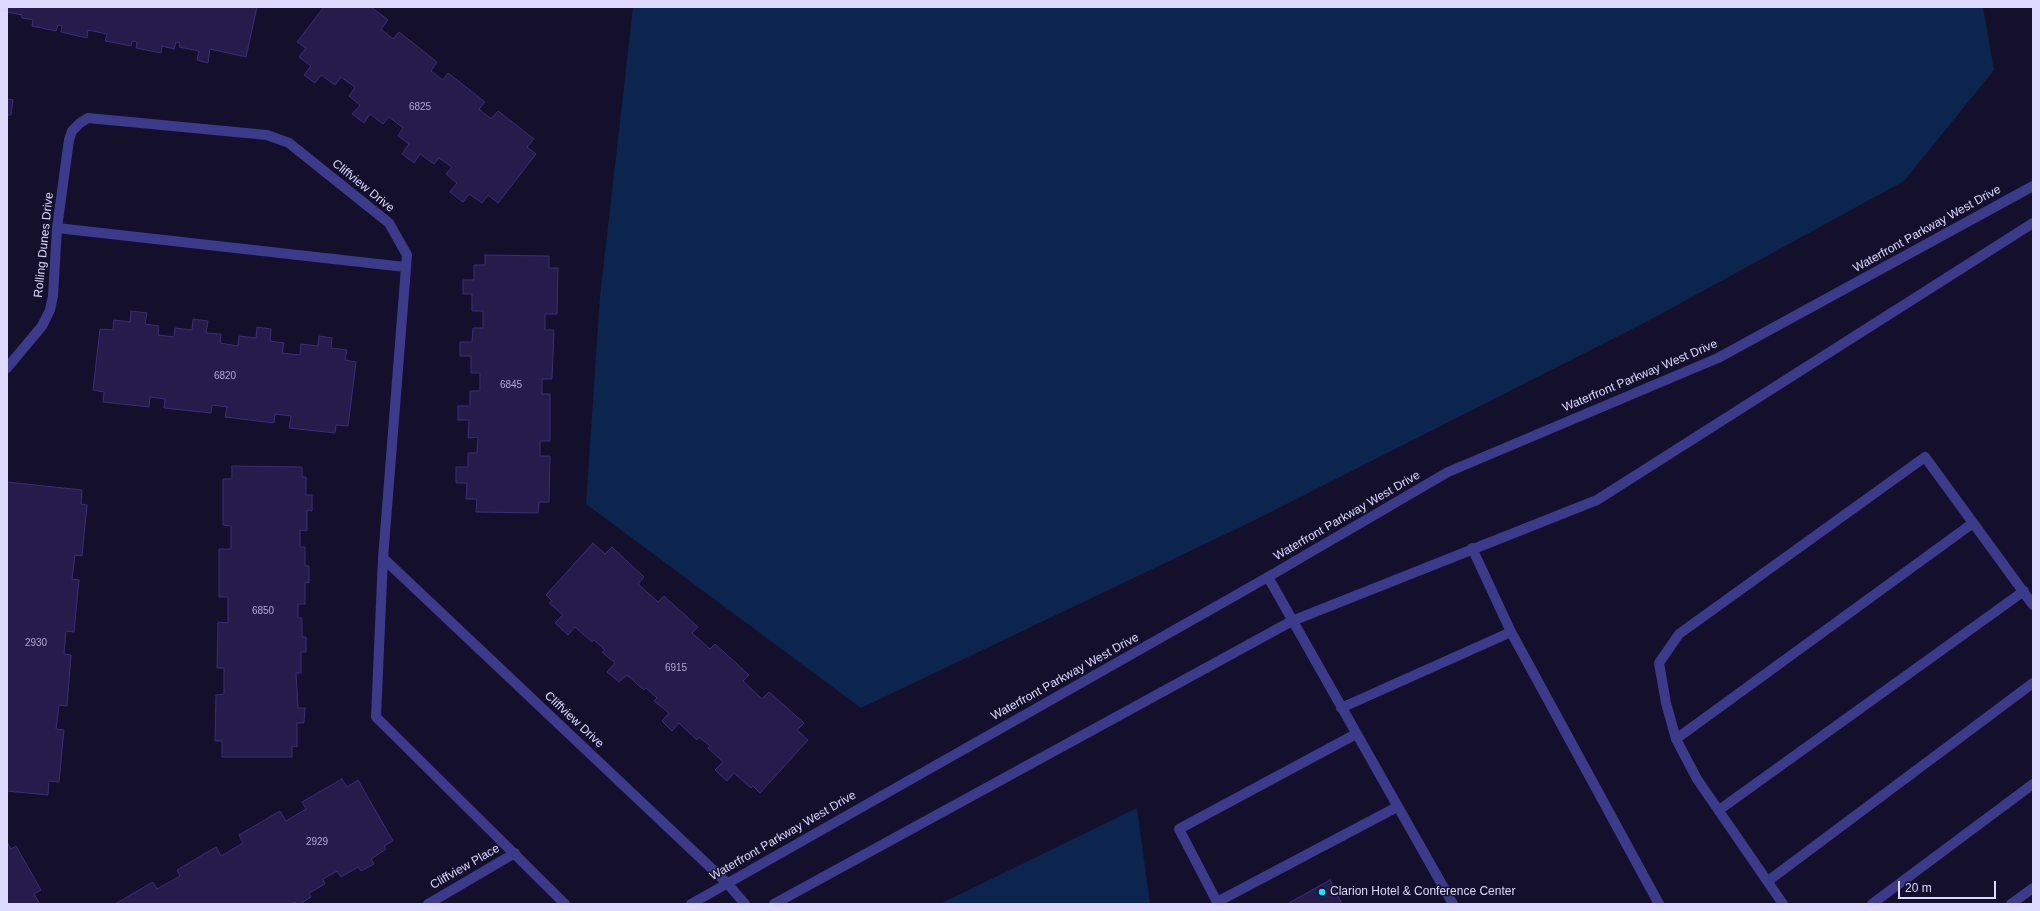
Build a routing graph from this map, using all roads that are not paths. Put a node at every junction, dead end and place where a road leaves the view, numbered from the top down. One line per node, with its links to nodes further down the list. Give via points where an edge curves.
1 (88, 118): 4 (street, Rolling Dunes Drive, via 72,131 69,140); 5 (street, Cliffview Drive, via 267,135 289,143 389,223 407,255)
2 (2033, 186): 10 (street, Waterfront Parkway West Drive, via 1718,358 1448,472)
3 (2033, 223): 8 (street, via 1597,500)
4 (57, 228): 5 (street); 6 (street, Rolling Dunes Drive, via 50,310 42,326)
5 (406, 268): 9 (street, Cliffview Drive)
6 (7, 368)
7 (1973, 523): 11 (street); 18 (street); 18 (street, via 1925,457 1679,634 1659,663)
8 (1472, 548): 13 (street); 14 (street)
9 (383, 558): 22 (street, Cliffview Drive, via 376,717); 24 (street, Cliffview Drive)
10 (1268, 577): 13 (street); 24 (street, Waterfront Parkway West Drive)
11 (2024, 592): 12 (street); 21 (street)
12 (2033, 605)
13 (1292, 621): 16 (street); 30 (street)
14 (1511, 632): 16 (street); 32 (street)
15 (2033, 683): 23 (street)
16 (1341, 708): 17 (street)
17 (1356, 734): 20 (street); 20 (street, via 1179,829 1217,902)
18 (1676, 739): 21 (street, via 1697,779)
19 (2033, 784): 34 (street)
20 (1397, 807): 31 (street)
21 (1719, 810): 23 (street)
22 (515, 853): 26 (street, Cliffview Place); 27 (street, Cliffview Drive)
23 (1768, 881): 33 (street)
24 (727, 883): 28 (street, Waterfront Parkway West Drive); 29 (street, Cliffview Drive)
25 (2033, 888): 35 (street)
26 (428, 904)
27 (565, 904)
28 (691, 904)
29 (745, 904)
30 (774, 904)
31 (1453, 904)
32 (1659, 904)
33 (1784, 904)
34 (1872, 904)
35 (2011, 904)

